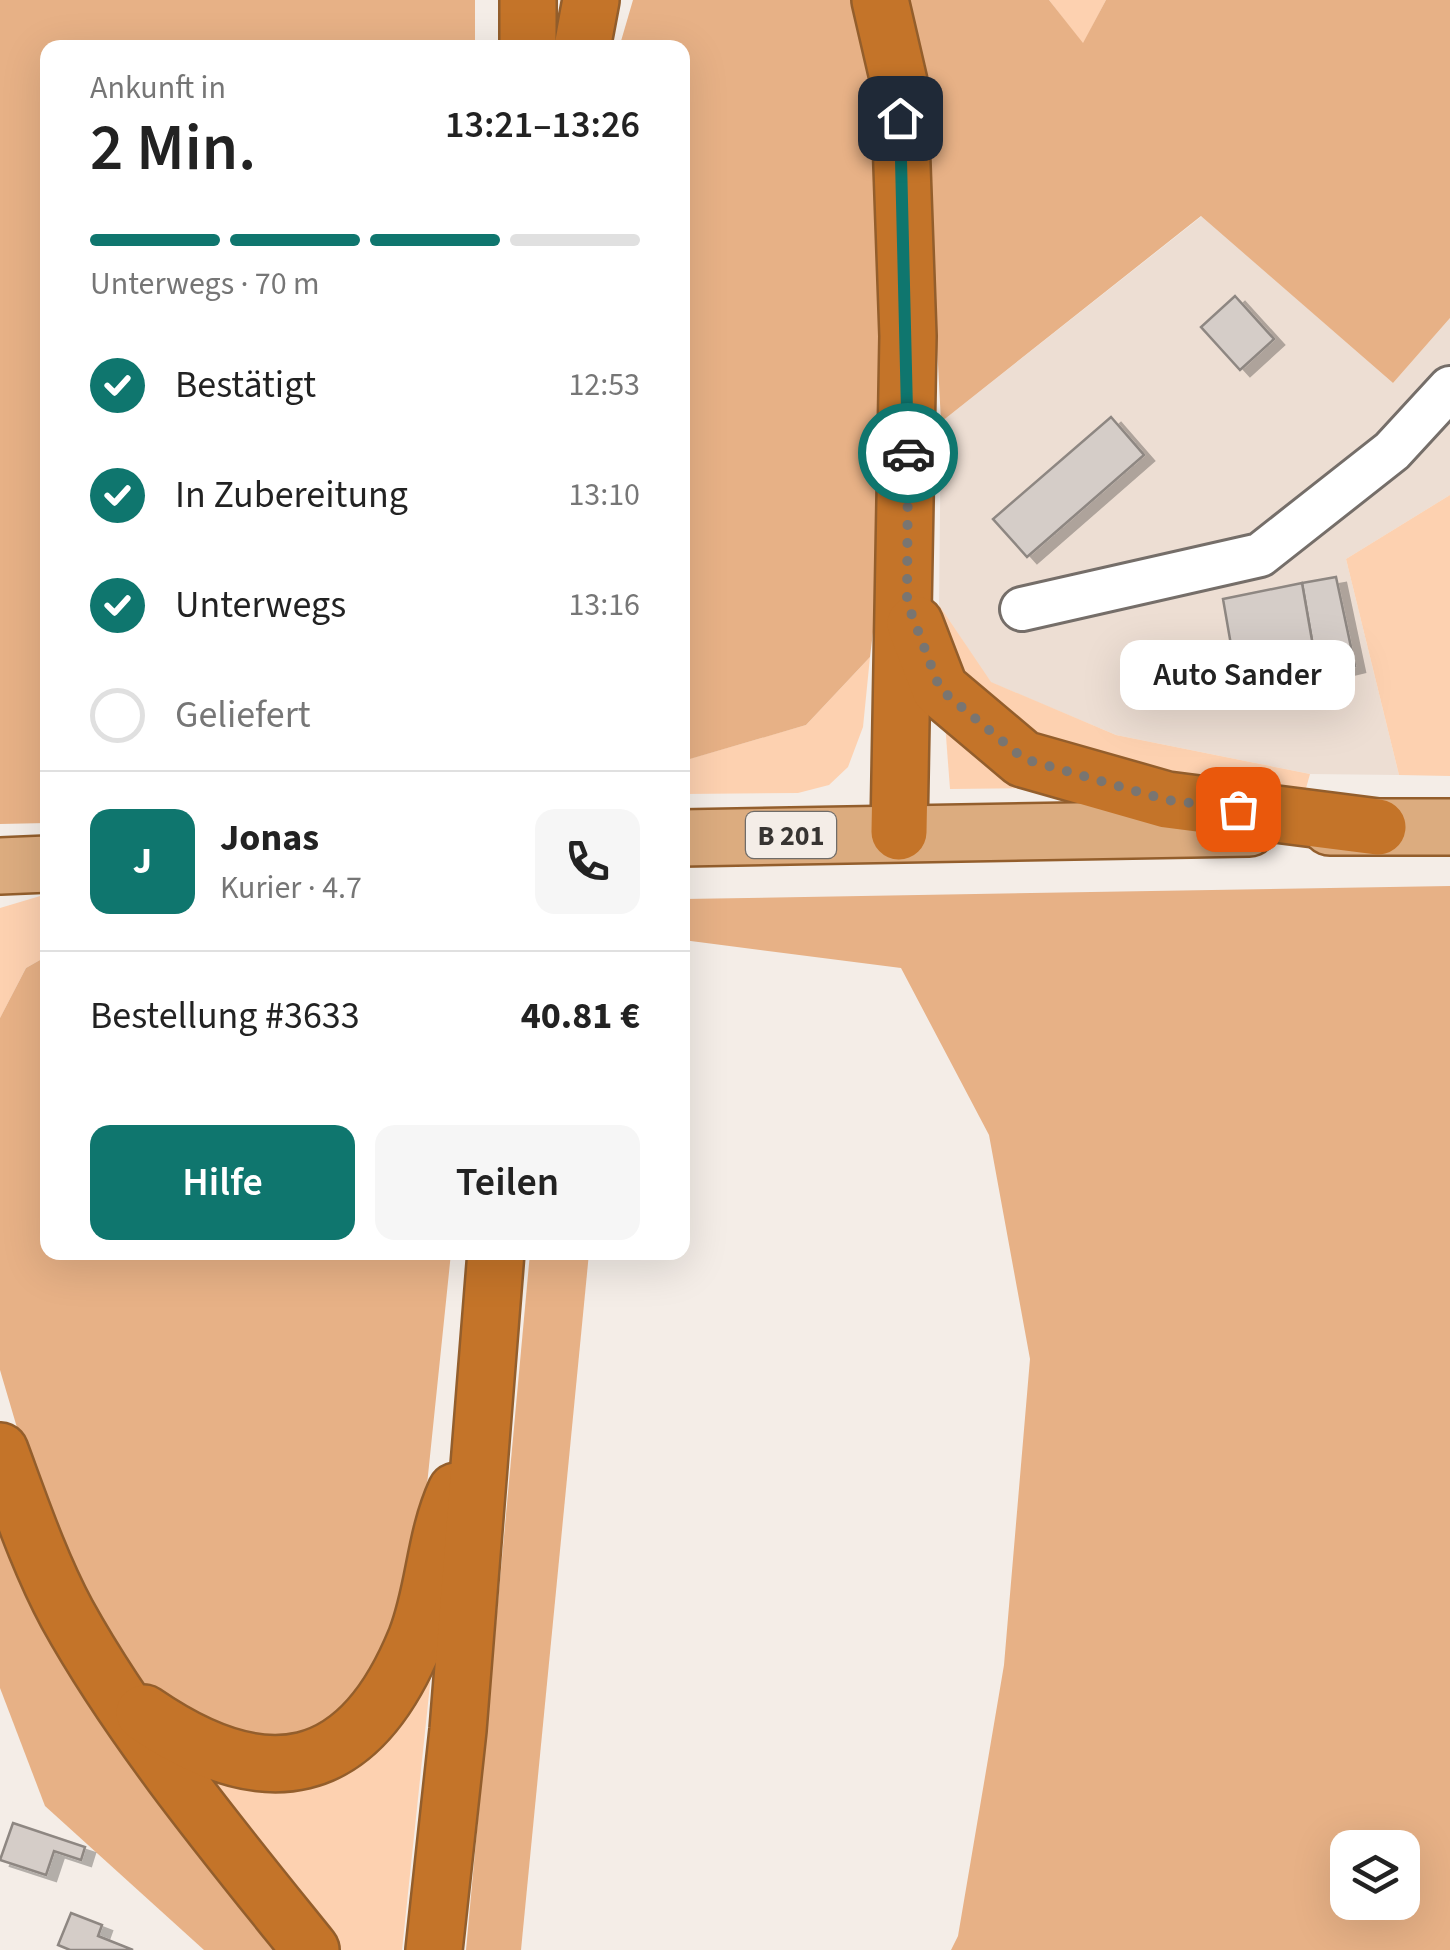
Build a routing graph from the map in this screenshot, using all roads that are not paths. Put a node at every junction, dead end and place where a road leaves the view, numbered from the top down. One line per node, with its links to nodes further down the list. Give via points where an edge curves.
1 (528, 0): 4 (highway)
2 (592, 0): 5 (highway)
3 (880, 0): 7 (highway, via 899,82 908,336)
4 (528, 40)
5 (584, 40)
6 (1450, 388): 8 (street, via 1392,452 1260,555)
7 (907, 602): 9 (highway, via 940,689 1024,759 1167,800); 11 (highway)
8 (1022, 609)
9 (1378, 827): 10 (main road, B 201); 11 (main road, B 201)
10 (1450, 827)
11 (899, 832): 12 (main road, B 201)
12 (690, 838)
13 (40, 864): 14 (main road)
14 (0, 866)
15 (495, 1260): 16 (highway)
16 (482, 1436): 18 (highway, via 442,1523 416,1637 384,1700 346,1745 292,1764 234,1761 183,1740); 20 (highway)
17 (0, 1450): 18 (highway, via 66,1613)
18 (121, 1697): 19 (highway)
19 (311, 1950)
20 (434, 1950)

